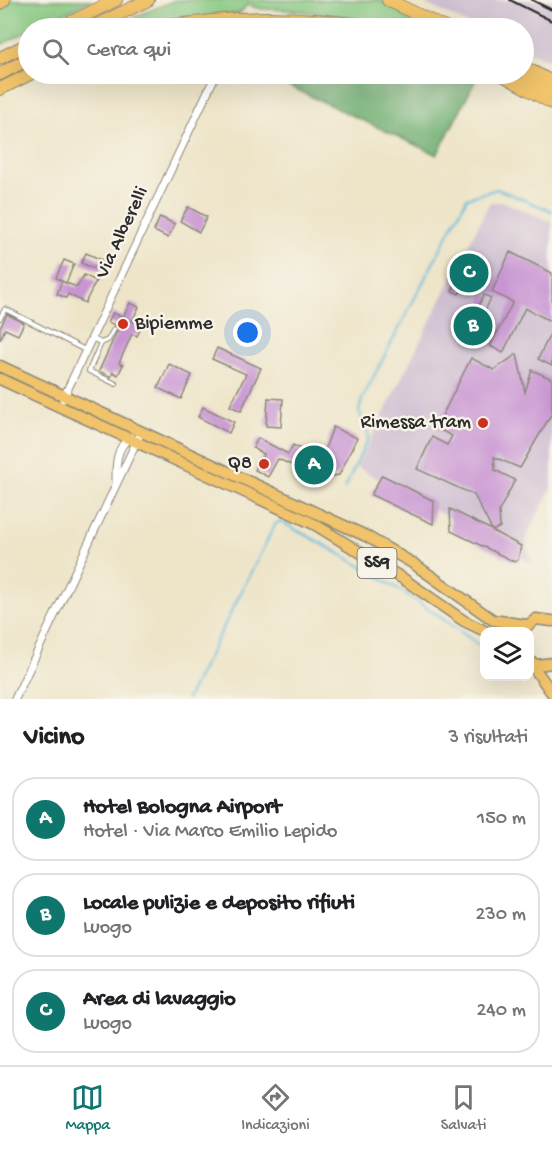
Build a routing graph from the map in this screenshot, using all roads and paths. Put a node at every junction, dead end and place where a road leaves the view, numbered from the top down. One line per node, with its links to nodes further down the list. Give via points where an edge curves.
1 (3, 0): 5 (highway)
2 (116, 0): 6 (highway)
3 (148, 0): 7 (highway)
4 (388, 0): 8 (highway)
5 (0, 3)
6 (79, 18)
7 (111, 18)
8 (425, 18)
9 (18, 49): 10 (highway)
10 (0, 58)
11 (18, 64): 15 (highway)
12 (534, 65): 14 (highway)
13 (534, 72): 17 (highway)
14 (552, 73)
15 (0, 74)
16 (18, 80): 21 (highway)
17 (552, 81)
18 (211, 84): 26 (street, Via Alberelli)
19 (519, 84): 23 (highway)
20 (534, 84): 22 (highway)
21 (0, 88)
22 (552, 92)
23 (552, 103)
24 (0, 318): 28 (lane, via 5,309)
25 (114, 329): 27 (lane, via 108,340)
26 (92, 338): 27 (lane); 28 (street, Via Alberelli)
27 (101, 343): 31 (lane, via 89,371)
28 (85, 351): 32 (street, Via Alberelli)
29 (0, 366): 32 (main road, SS9)
30 (0, 379): 33 (main road, SS9)
31 (116, 384)
32 (64, 396): 33 (street, Via Alberelli); 34 (main road, SS9)
33 (59, 407): 34 (main road, SS9)
34 (136, 437): 35 (street); 35 (street, via 122,445); 36 (main road, SS9); 37 (main road, SS9)
35 (116, 487): 46 (street)
36 (296, 502): 37 (street); 39 (main road, SS9, via 399,555 494,620)
37 (291, 514): 41 (main road, SS9, via 314,524)
38 (549, 618): 40 (main road)
39 (519, 627)
40 (524, 627)
41 (480, 629)
42 (534, 663): 43 (main road)
43 (552, 663)
44 (534, 675): 45 (main road)
45 (552, 693)
46 (15, 699)

